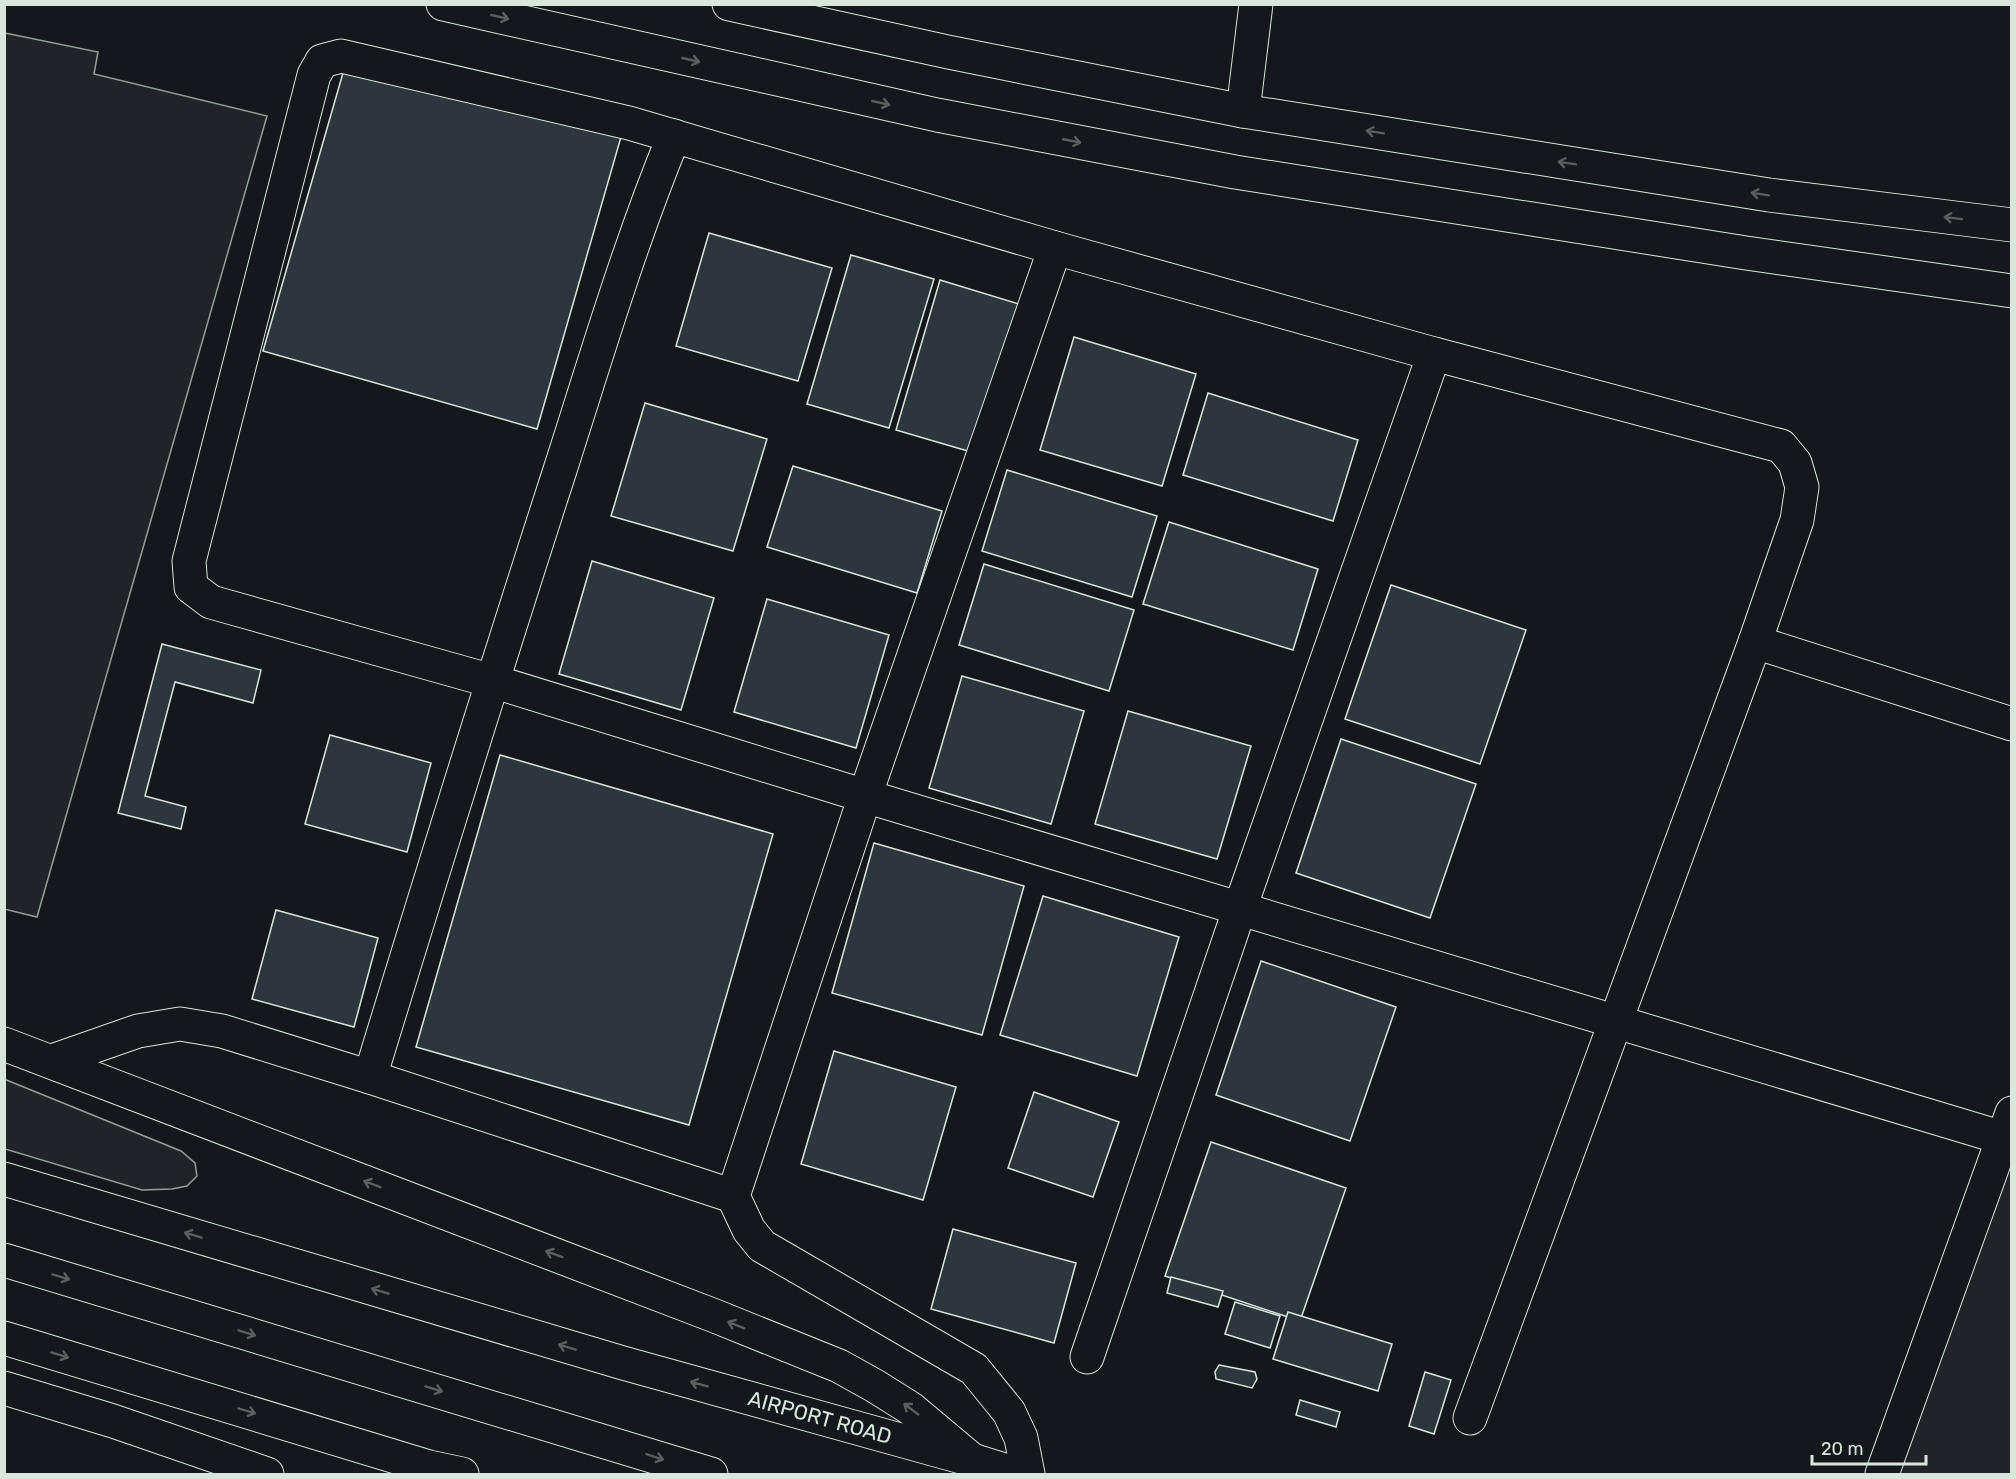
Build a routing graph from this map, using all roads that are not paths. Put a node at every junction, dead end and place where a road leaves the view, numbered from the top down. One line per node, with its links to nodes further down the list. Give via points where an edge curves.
1 (443, 4): 8 (main road, one-way to 8, via 936,115 1235,172)
2 (729, 4): 4 (main road)
3 (1256, 4): 4 (main road)
4 (1244, 111): 6 (main road, one-way to 4, via 1769,195)
5 (674, 136): 7 (main road); 11 (main road, via 628,258); 11 (main road, via 341,56 322,61 314,75 189,561 191,587 211,602)
6 (2012, 225)
7 (1055, 248): 9 (main road); 13 (main road)
8 (2012, 291)
9 (1434, 354): 10 (main road, via 1781,446 1796,463 1802,487 1797,520); 14 (main road)
10 (1755, 642): 12 (main road); 15 (main road)
11 (492, 681): 13 (main road); 18 (main road)
12 (2012, 723)
13 (865, 796): 14 (main road); 21 (main road)
14 (1240, 908): 15 (main road); 24 (main road)
15 (1615, 1021): 19 (main road); 26 (main road)
16 (4, 1044): 17 (main road)
17 (52, 1060): 18 (main road, via 138,1031 180,1024 222,1031); 27 (main road, one-way to 17, via 910,1408 839,1366)
18 (370, 1077): 21 (main road)
19 (2007, 1125): 33 (main road)
20 (4, 1179): 27 (main road, AIRPORT ROAD, one-way to 20, via 623,1363)
21 (733, 1196): 32 (main road, via 749,1230 762,1246 974,1370 1009,1412 1021,1438)
22 (4, 1260): 30 (main road, one-way to 30)
23 (4, 1338): 29 (main road, one-way to 29)
24 (1087, 1357)
25 (4, 1388): 28 (main road)
26 (1470, 1418)
27 (972, 1460): 31 (main road, AIRPORT ROAD)
28 (267, 1474)
29 (462, 1474)
30 (711, 1474)
31 (1017, 1474)
32 (1028, 1474)
33 (1882, 1474)

